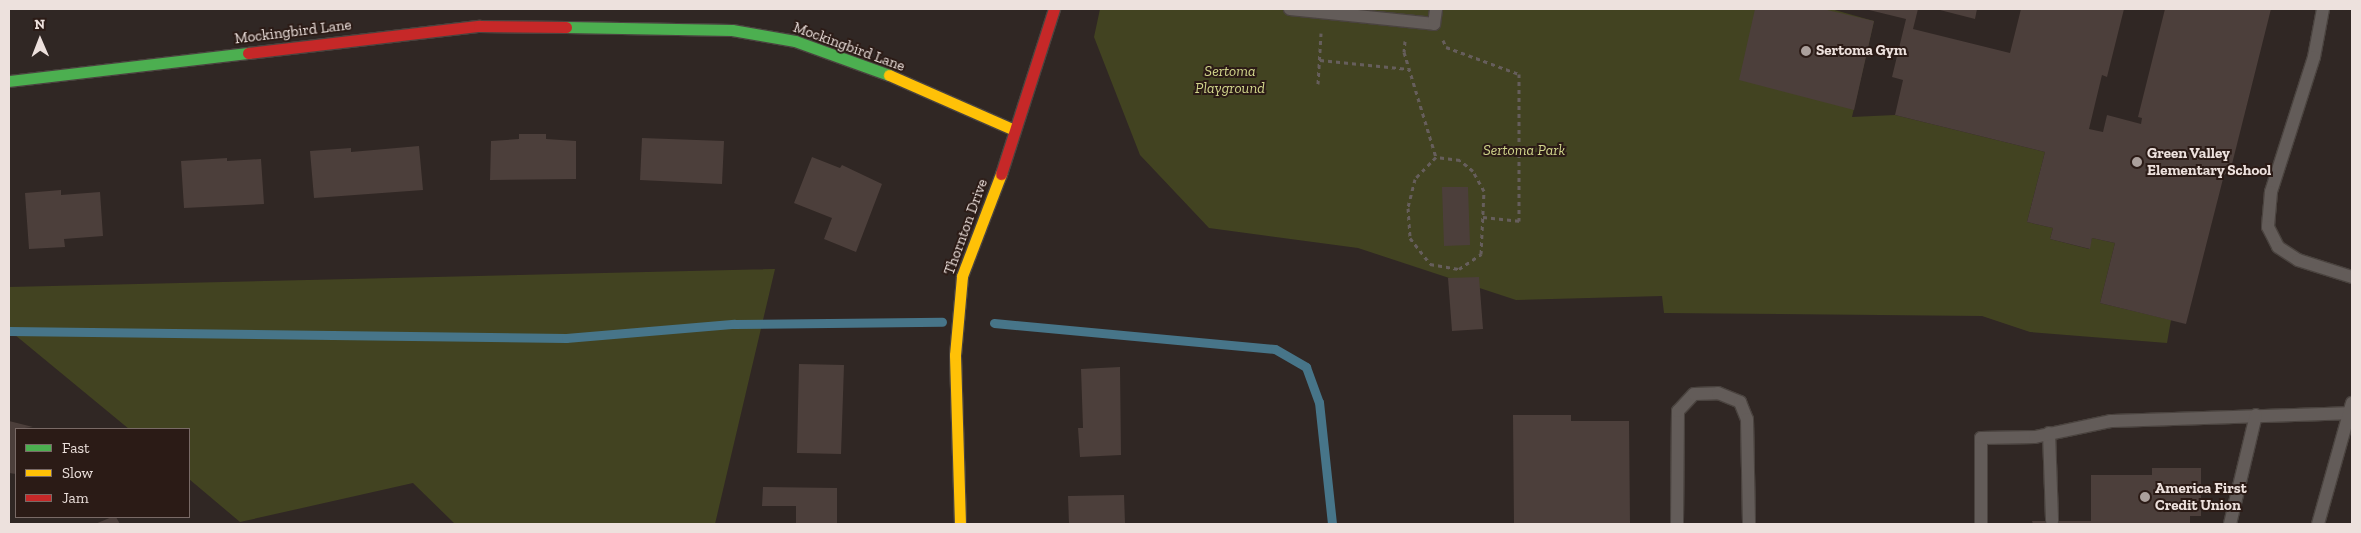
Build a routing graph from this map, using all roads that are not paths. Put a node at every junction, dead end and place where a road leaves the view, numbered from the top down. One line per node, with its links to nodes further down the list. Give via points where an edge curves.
1 (1054, 9): 6 (street, Thornton Drive)
2 (1290, 9): 3 (lane, via 1434,24)
3 (1436, 9)
4 (2323, 9): 7 (lane, via 2314,56 2271,192 2268,227 2278,247 2298,260)
5 (9, 81): 6 (street, Mockingbird Lane, via 479,26 732,30 795,41 882,72)
6 (1014, 130): 12 (street, Thornton Drive, via 1001,175 962,276 955,355)
7 (2352, 277)
8 (2351, 408): 9 (lane); 17 (lane)
9 (2256, 415): 10 (lane, via 2111,421); 16 (lane)
10 (2050, 434): 11 (lane); 15 (lane, via 1981,438)
11 (2052, 521)
12 (960, 524)
13 (1677, 524): 14 (lane, via 1678,411 1694,394 1718,393 1740,402 1747,419)
14 (1749, 524)
15 (1981, 524)
16 (2230, 524)
17 (2318, 524)

